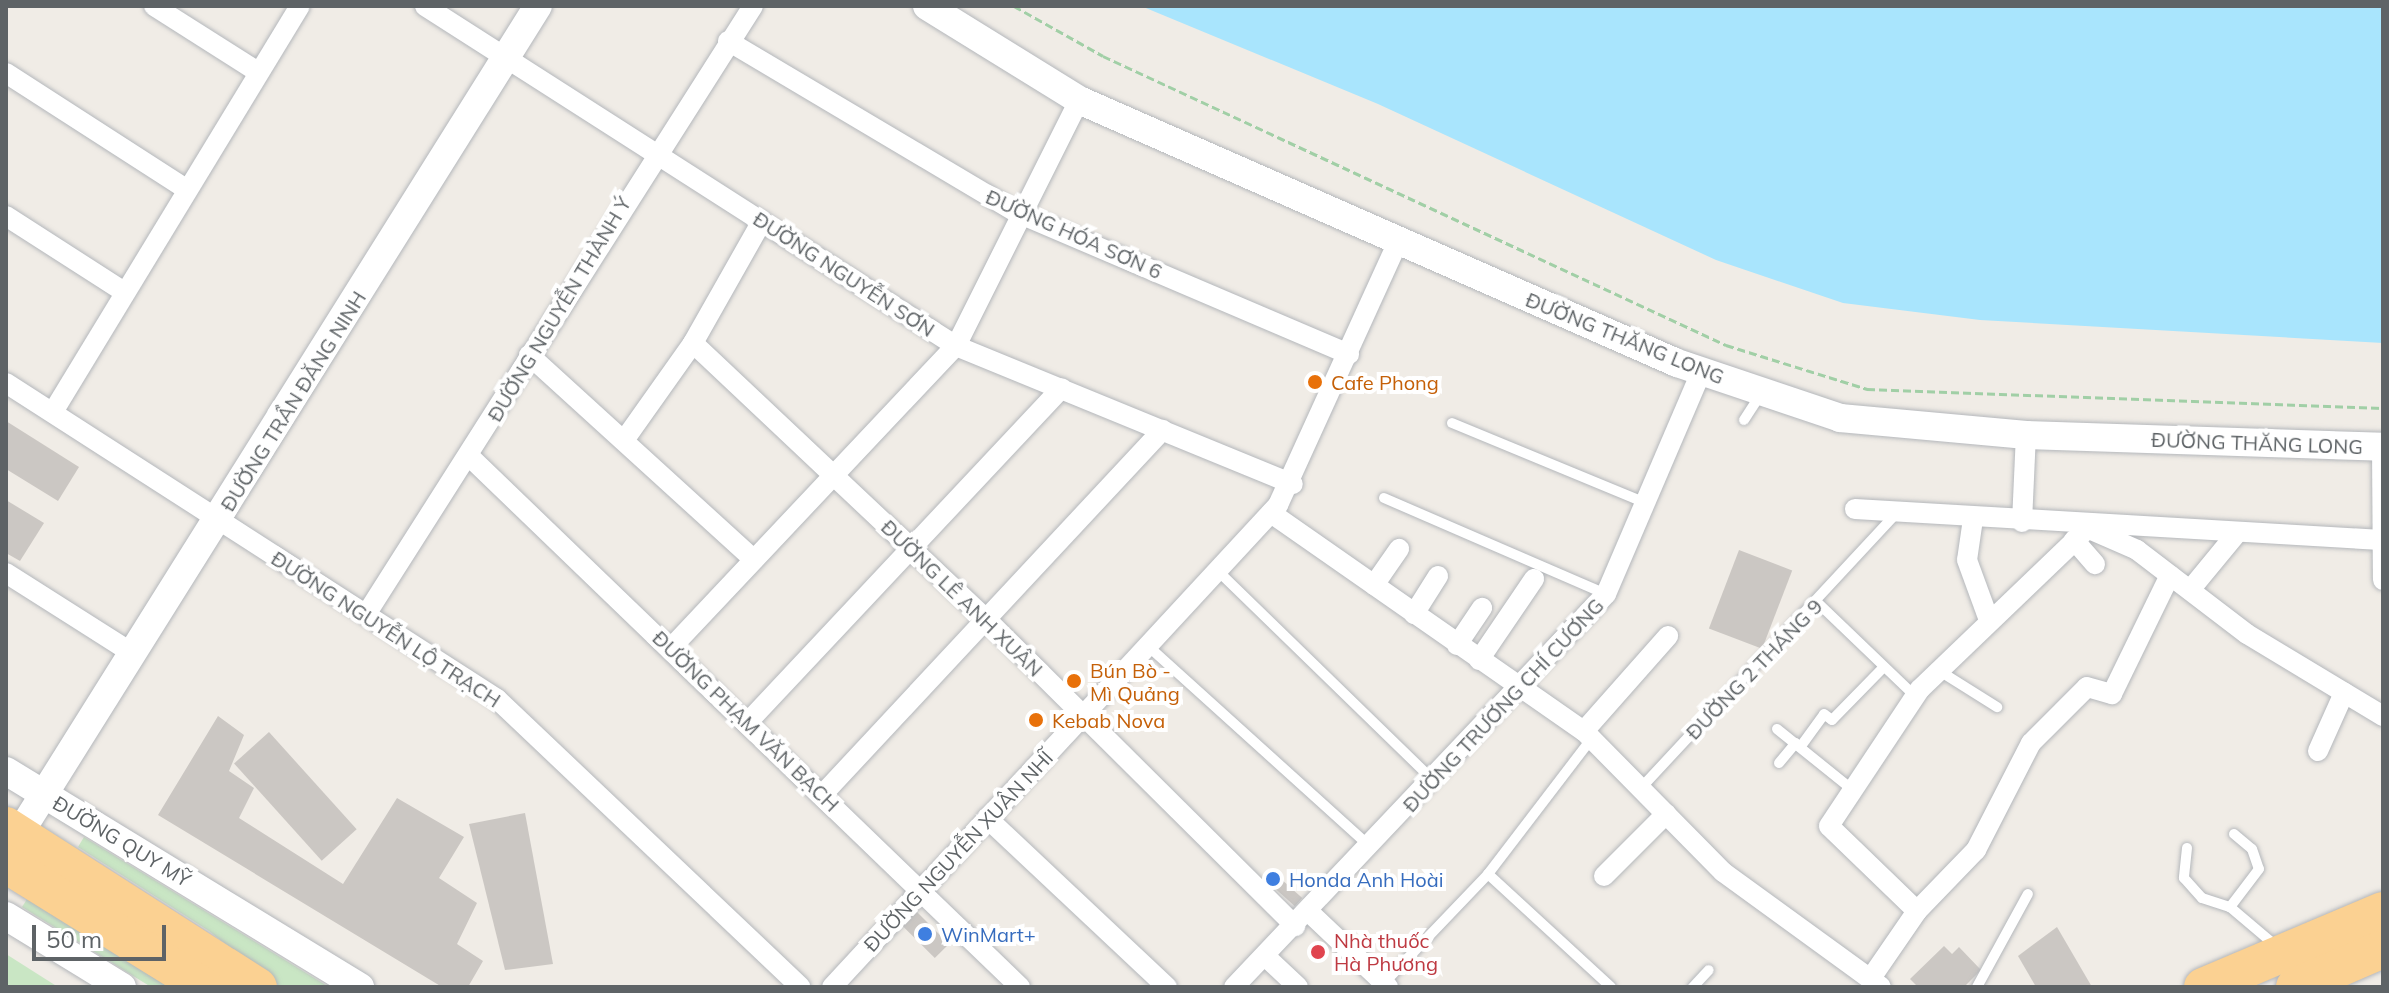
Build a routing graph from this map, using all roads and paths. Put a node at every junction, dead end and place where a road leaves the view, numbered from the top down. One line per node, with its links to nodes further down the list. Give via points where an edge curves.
1 (154, 6): 10 (street)
2 (300, 6): 10 (street)
3 (425, 6): 9 (street, ĐƯỜNG NGUYỄN SƠN)
4 (538, 6): 9 (street, ĐƯỜNG TRẦN ĐĂNG NINH)
5 (753, 6): 8 (street, ĐƯỜNG NGUYỄN THÀNH Ý)
6 (927, 6): 12 (street, ĐƯỜNG THĂNG LONG)
7 (1014, 6): 28 (path, via 1103,56 1726,345 1867,389)
8 (728, 41): 13 (street, ĐƯỜNG NGUYỄN THÀNH Ý); 15 (street, ĐƯỜNG HÓA SƠN 6)
9 (507, 59): 13 (street, ĐƯỜNG NGUYỄN SƠN); 45 (street, ĐƯỜNG TRẦN ĐĂNG NINH)
10 (258, 72): 14 (street)
11 (6, 73): 14 (street)
12 (1079, 100): 15 (street); 18 (street, ĐƯỜNG THĂNG LONG)
13 (655, 152): 17 (street, ĐƯỜNG NGUYỄN SƠN); 23 (street, ĐƯỜNG NGUYỄN THÀNH Ý)
14 (186, 189): 19 (street)
15 (1018, 213): 21 (street); 22 (street, ĐƯỜNG HÓA SƠN 6)
16 (6, 216): 19 (street)
17 (762, 221): 20 (street); 21 (street, ĐƯỜNG NGUYỄN SƠN)
18 (1398, 242): 22 (street, ĐƯỜNG NGUYỄN XUÂN NHĨ); 24 (street, ĐƯỜNG THĂNG LONG)
19 (123, 291): 29 (street)
20 (693, 343): 34 (street); 37 (street, ĐƯỜNG LÊ ANH XUÂN)
21 (956, 346): 26 (street, ĐƯỜNG NGUYỄN SƠN); 37 (street)
22 (1349, 354): 38 (street, ĐƯỜNG NGUYỄN XUÂN NHĨ)
23 (529, 355): 34 (street); 36 (street, ĐƯỜNG NGUYỄN THÀNH Ý)
24 (1701, 372): 27 (street, ĐƯỜNG THĂNG LONG); 40 (street, ĐƯỜNG TRƯƠNG CHÍ CƯƠNG)
25 (6, 383): 29 (street, ĐƯỜNG NGUYỄN LỘ TRẠCH)
26 (1062, 388): 32 (street, ĐƯỜNG NGUYỄN SƠN); 50 (street)
27 (1762, 392): 30 (lane); 33 (street, ĐƯỜNG THĂNG LONG, via 1856,422)
28 (2383, 408)
29 (53, 412): 45 (street, ĐƯỜNG NGUYỄN LỘ TRẠCH)
30 (1744, 420)
31 (1452, 423): 40 (lane)
32 (1163, 430): 38 (street, ĐƯỜNG NGUYỄN SƠN); 67 (street)
33 (2026, 435): 35 (street, ĐƯỜNG THĂNG LONG); 46 (street)
34 (625, 439): 52 (street)
35 (2382, 447): 49 (street)
36 (470, 457): 65 (street, ĐƯỜNG NGUYỄN THÀNH Ý); 72 (street, ĐƯỜNG PHẠM VĂN BẠCH)
37 (835, 476): 50 (street, ĐƯỜNG LÊ ANH XUÂN); 52 (street)
38 (1293, 484): 42 (street, ĐƯỜNG NGUYỄN XUÂN NHĨ)
39 (1384, 498): 62 (lane)
40 (1644, 502): 62 (street, ĐƯỜNG TRƯƠNG CHÍ CƯƠNG)
41 (1855, 509): 43 (street)
42 (1271, 513): 54 (street, ĐƯỜNG NGUYỄN XUÂN NHĨ); 60 (street)
43 (1896, 514): 44 (street); 63 (lane, ĐƯỜNG 2 THÁNG 9)
44 (1973, 519): 46 (street); 68 (street, via 1967,560)
45 (217, 521): 65 (street, ĐƯỜNG NGUYỄN LỘ TRẠCH); 73 (street, ĐƯỜNG TRẦN ĐĂNG NINH)
46 (2022, 522): 47 (street)
47 (2079, 531): 48 (street); 53 (street); 56 (street, via 2121,540); 68 (street)
48 (2237, 533): 49 (street); 61 (street)
49 (2381, 540): 59 (street)
50 (908, 546): 67 (street, ĐƯỜNG LÊ ANH XUÂN); 83 (street)
51 (1399, 549): 60 (street)
52 (754, 560): 72 (street)
53 (2095, 564)
54 (1218, 571): 71 (street, ĐƯỜNG NGUYỄN XUÂN NHĨ); 90 (lane)
55 (6, 573): 73 (street)
56 (2170, 575): 61 (street); 106 (street, via 2112,694 2087,687 2031,743 1976,850)
57 (1438, 576): 66 (street)
58 (1534, 579): 74 (street)
59 (2383, 580)
60 (1374, 585): 66 (street)
61 (2190, 590): 78 (street)
62 (1606, 594): 77 (street, ĐƯỜNG TRƯƠNG CHÍ CƯƠNG)
63 (1818, 603): 75 (lane); 91 (lane, ĐƯỜNG 2 THÁNG 9)
64 (1482, 608): 70 (street)
65 (367, 613): 120 (street, ĐƯỜNG NGUYỄN LỘ TRẠCH, via 497,699)
66 (1414, 614): 70 (street)
67 (986, 619): 81 (street, ĐƯỜNG LÊ ANH XUÂN); 94 (street)
68 (1989, 620): 76 (street)
69 (1668, 636): 85 (street)
70 (1457, 645): 74 (street)
71 (1148, 646): 81 (street, ĐƯỜNG NGUYỄN XUÂN NHĨ); 99 (lane)
72 (670, 649): 83 (street, ĐƯỜNG PHẠM VĂN BẠCH)
73 (135, 655): 93 (street, ĐƯỜNG TRẦN ĐĂNG NINH)
74 (1479, 660): 77 (street)
75 (1883, 668): 79 (lane); 86 (lane, via 1832,720 1824,714)
76 (1938, 670): 79 (street); 80 (lane)
77 (1520, 689): 85 (street); 90 (street, ĐƯỜNG TRƯƠNG CHÍ CƯƠNG)
78 (2344, 693): 82 (street); 87 (street)
79 (1915, 696): 92 (street)
80 (1997, 707)
81 (1084, 715): 96 (street, ĐƯỜNG NGUYỄN XUÂN NHĨ); 109 (street, ĐƯỜNG LÊ ANH XUÂN)
82 (2383, 716)
83 (748, 722): 94 (street, ĐƯỜNG PHẠM VĂN BẠCH)
84 (1777, 729): 86 (lane)
85 (1588, 735): 91 (street); 101 (lane)
86 (1798, 744): 88 (lane); 92 (lane)
87 (2318, 751)
88 (1779, 763)
89 (6, 771): 93 (street, ĐƯỜNG QUY MỸ)
90 (1434, 781): 99 (street, ĐƯỜNG TRƯƠNG CHÍ CƯƠNG)
91 (1641, 788): 95 (street)
92 (1854, 792): 106 (street, via 1829,826)
93 (45, 794): 98 (street, ĐƯỜNG TRẦN ĐĂNG NINH); 119 (street, ĐƯỜNG QUY MỸ)
94 (823, 794): 103 (street, ĐƯỜNG PHẠM VĂN BẠCH)
95 (1666, 814): 102 (street); 114 (street, via 1723,872)
96 (987, 818): 103 (street, ĐƯỜNG NGUYỄN XUÂN NHĨ); 123 (street)
97 (2234, 834): 105 (lane, via 2252,849 2259,869)
98 (10, 841): 117 (highway); 118 (highway)
99 (1371, 847): 109 (street, ĐƯỜNG TRƯƠNG CHÍ CƯƠNG)
100 (2187, 848): 105 (lane, via 2184,878 2202,898)
101 (1488, 874): 115 (lane); 126 (lane)
102 (1604, 876)
103 (919, 890): 121 (street, ĐƯỜNG NGUYỄN XUÂN NHĨ); 122 (street, ĐƯỜNG PHẠM VĂN BẠCH)
104 (2028, 894): 128 (lane)
105 (2230, 907): 113 (lane)
106 (1917, 911): 114 (street)
107 (2383, 911): 113 (highway)
108 (6, 916): 116 (street)
109 (1302, 919): 111 (street, ĐƯỜNG TRƯƠNG CHÍ CƯƠNG); 115 (street)
110 (2383, 949): 113 (highway)
111 (1265, 956): 124 (street, ĐƯỜNG TRƯƠNG CHÍ CƯƠNG); 125 (street)
112 (1709, 970): 127 (lane)
113 (2289, 970): 129 (highway)
114 (1876, 982)
115 (1386, 985)
116 (122, 987)
117 (204, 987)
118 (258, 987)
119 (360, 987)
120 (800, 987)
121 (832, 987)
122 (1020, 987)
123 (1167, 987)
124 (1234, 987)
125 (1298, 987)
126 (1611, 987)
127 (1693, 987)
128 (1977, 987)
129 (2203, 987)

